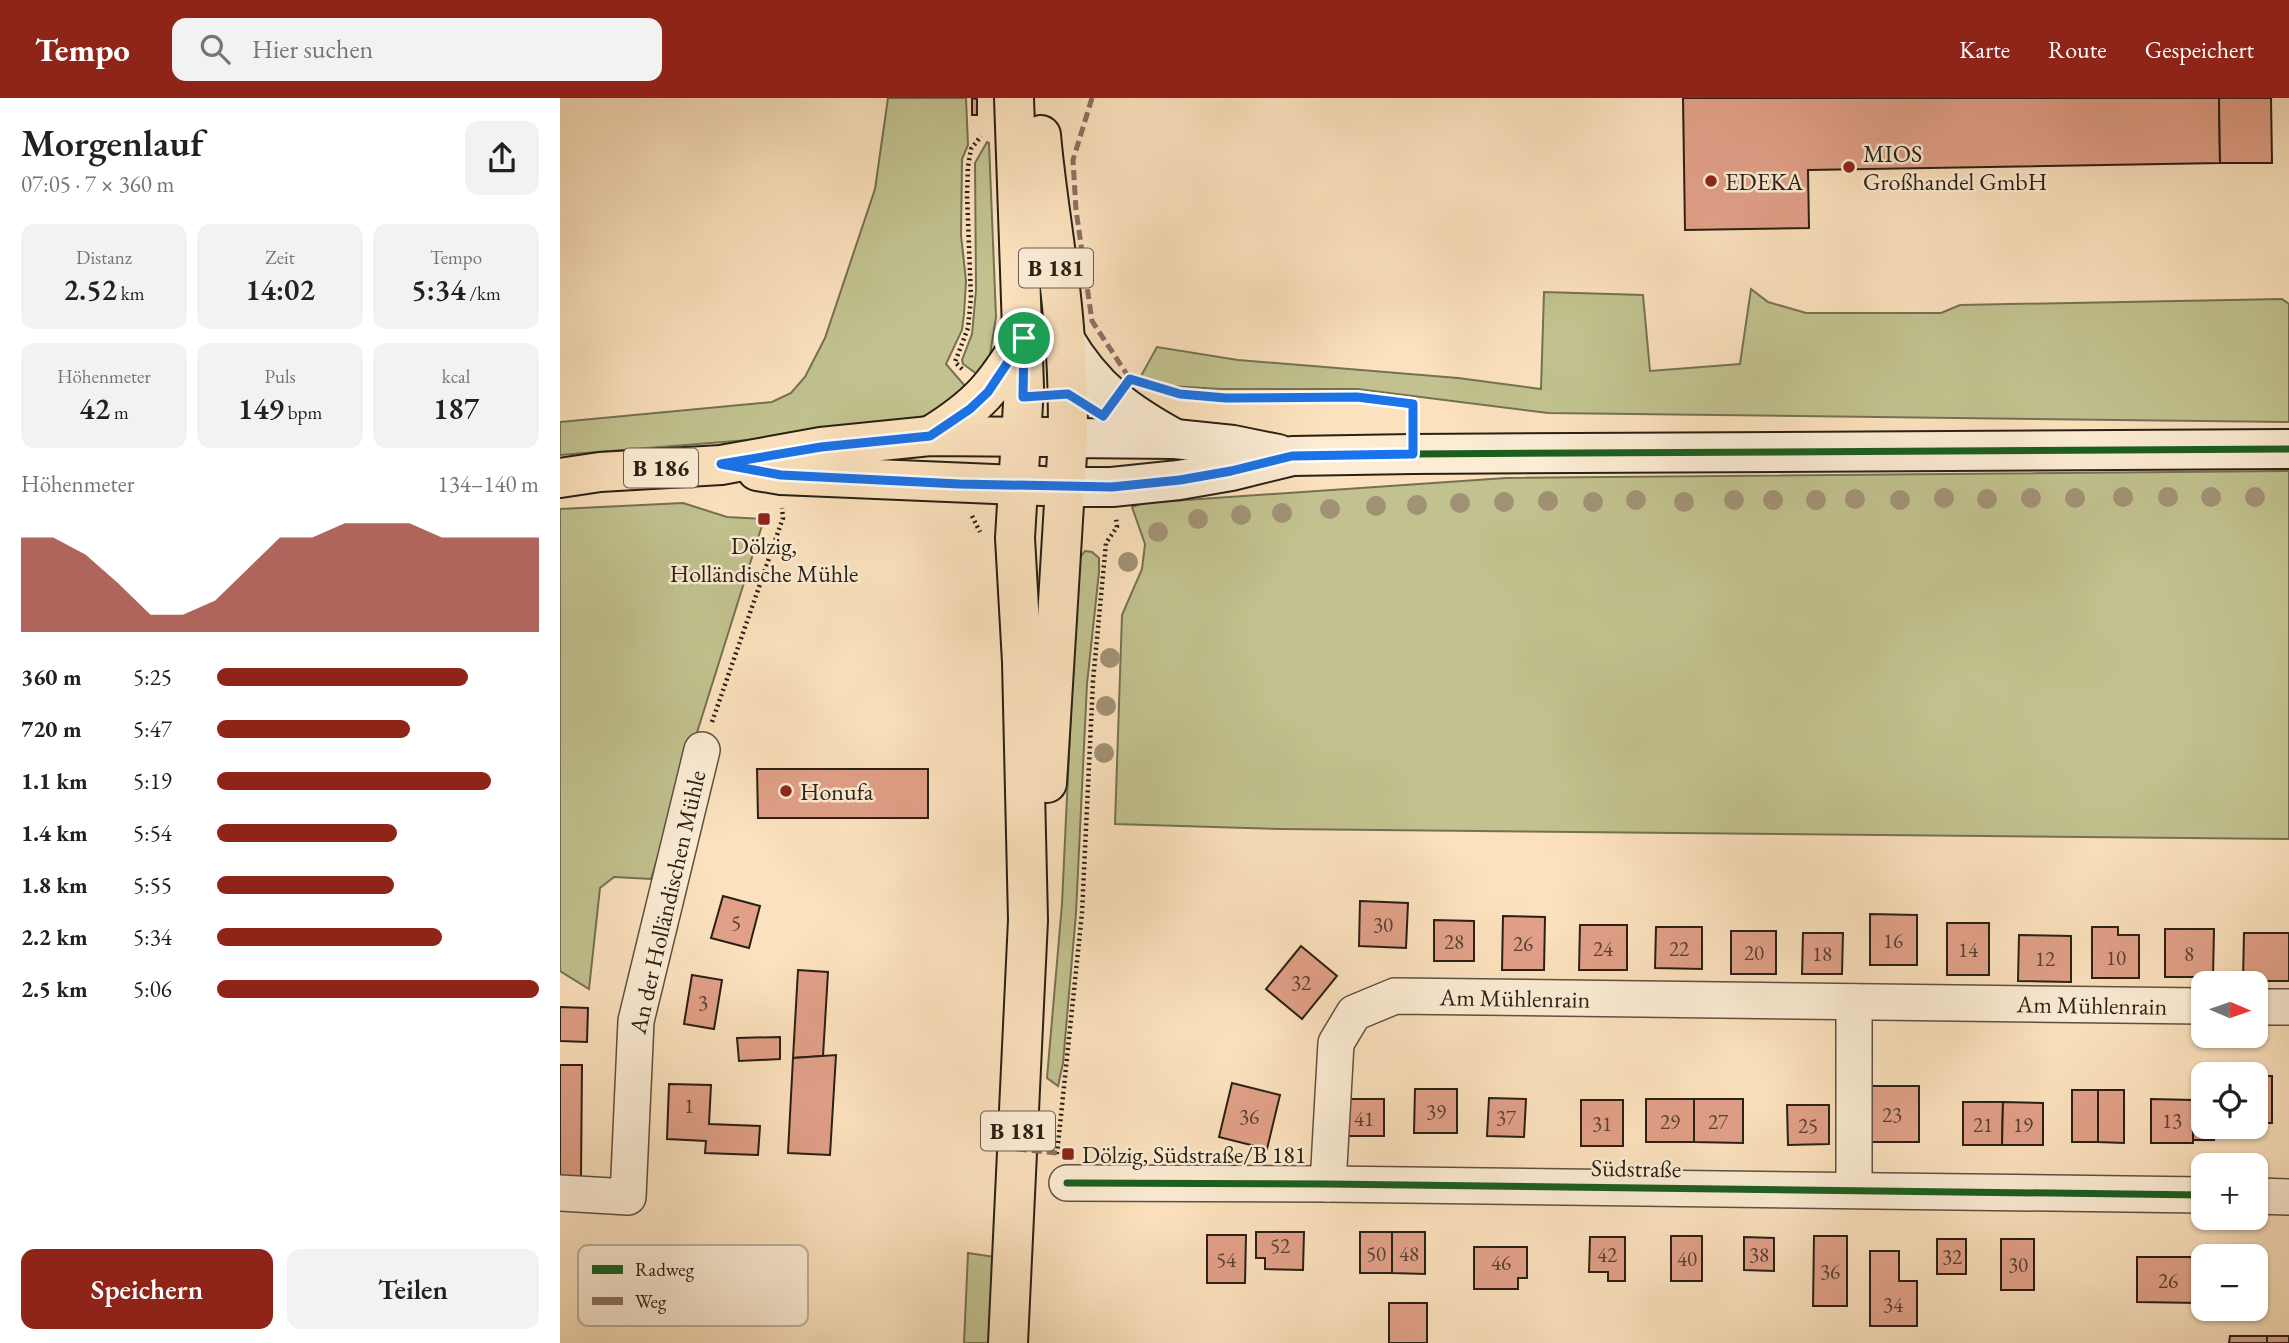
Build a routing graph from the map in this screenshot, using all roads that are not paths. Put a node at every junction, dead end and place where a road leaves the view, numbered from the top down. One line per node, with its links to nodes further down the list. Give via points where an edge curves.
1 (1023, 104): 2 (main road, B 181); 3 (main road, B 181, via 1045,188)
2 (1024, 338): 4 (main road, via 988,392); 5 (main road, B 181)
3 (1065, 340): 6 (main road, B 181); 7 (street, B 186, via 1104,392)
4 (930, 436): 5 (main road, B 186); 10 (main road, B 186, via 821,447)
5 (1022, 436): 6 (main road, B 186); 12 (main road, B 181)
6 (1068, 438): 7 (street, B 186); 13 (main road, B 181)
7 (1175, 439): 9 (street, B 186)
8 (2289, 449): 9 (street, B 186)
9 (1292, 456): 13 (street, B 186, via 1180,480)
10 (721, 464): 11 (main road, B 186); 12 (main road, B 186, via 781,475)
11 (560, 478)
12 (1018, 485): 13 (main road, B 186); 15 (main road, B 181, via 1015,538)
13 (1065, 486): 15 (main road, B 181, via 1047,789)
14 (702, 750): 23 (street, An der Holländischen Mühle, via 636,1021 628,1197)
15 (1028, 920): 27 (main road, B 181)
16 (1854, 1002): 17 (street, Am Mühlenrain); 21 (street, Am Mühlenrain, via 1395,996 1353,1013 1336,1043); 22 (street)
17 (2191, 1006)
18 (2268, 1007): 19 (street)
19 (2289, 1007)
20 (1067, 1183): 21 (street, Südstraße)
21 (1328, 1184): 22 (street, Südstraße)
22 (1854, 1190): 24 (street, Südstraße)
23 (560, 1194)
24 (2191, 1195)
25 (2268, 1196): 26 (street)
26 (2289, 1197)
27 (1008, 1343)

